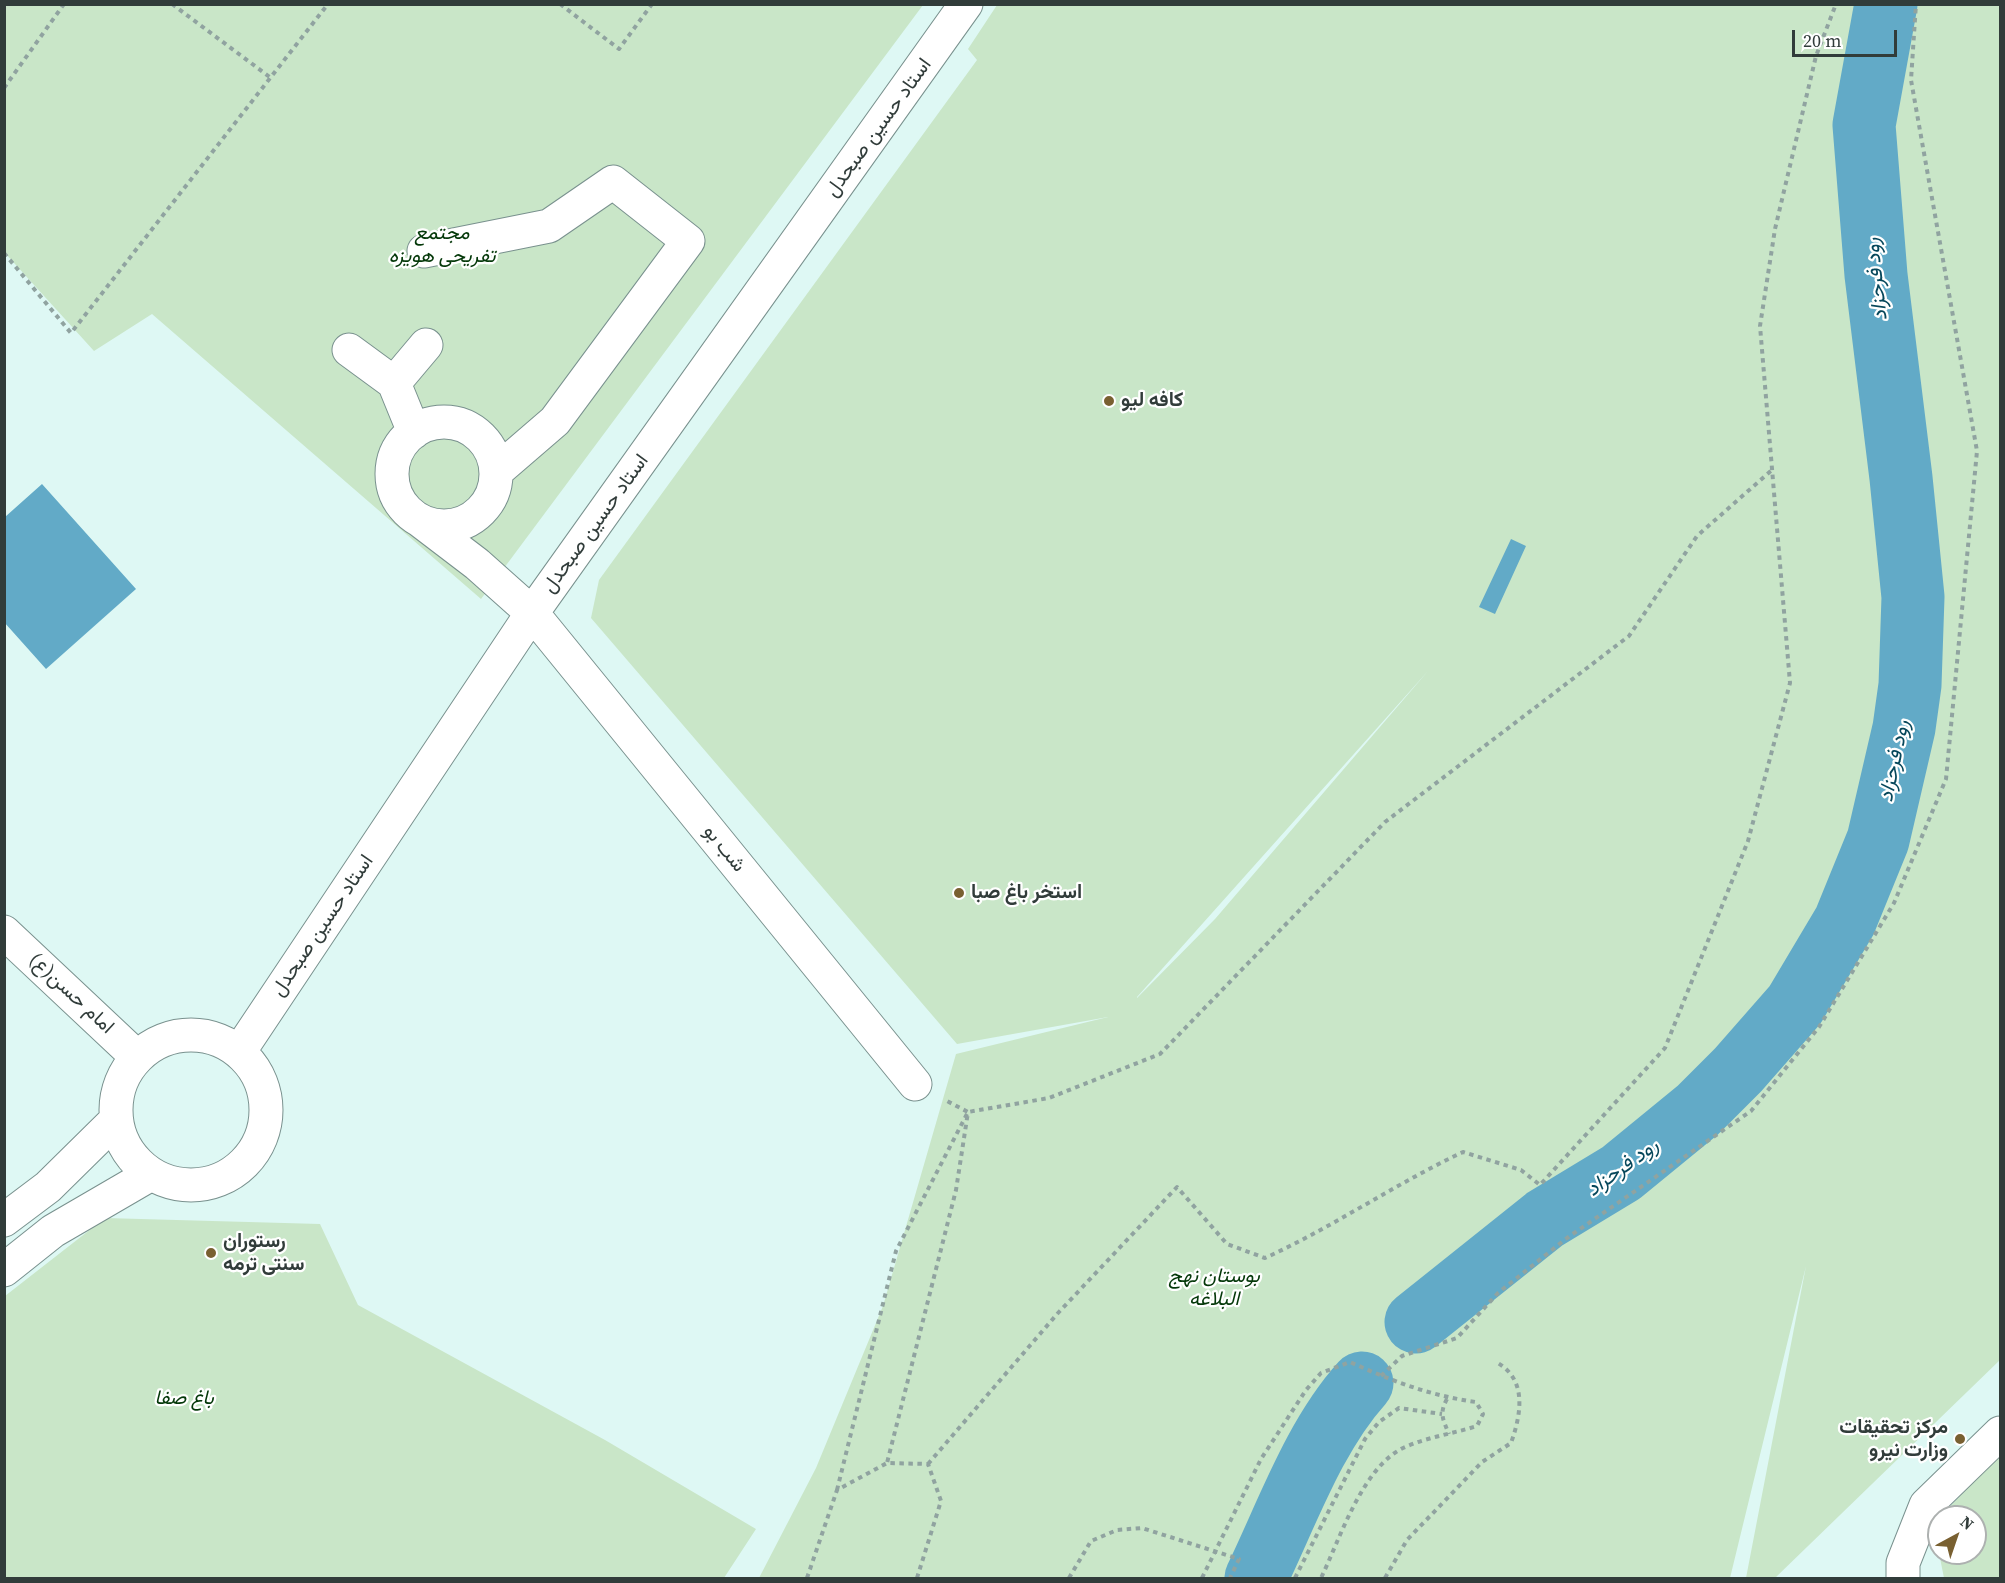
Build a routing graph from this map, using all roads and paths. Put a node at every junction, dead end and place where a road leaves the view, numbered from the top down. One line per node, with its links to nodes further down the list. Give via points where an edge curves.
1 (64, 4): 10 (path)
2 (172, 4): 9 (path)
3 (328, 4): 9 (path)
4 (560, 4): 5 (path, via 619,49)
5 (652, 4)
6 (966, 4): 20 (street, استاد حسین صبحدل)
7 (1836, 4): 17 (path, via 1816,56 1778,217 1760,326)
8 (1916, 4): 31 (path, via 1911,80 1977,451 1946,778 1894,903 1820,1027 1751,1111 1567,1238 1498,1293 1457,1338 1402,1356)
9 (271, 78): 12 (path, via 71,333)
10 (4, 88)
11 (424, 251): 18 (street, via 549,226 613,182 688,241 555,421)
12 (4, 253)
13 (426, 345): 15 (street)
14 (349, 350): 15 (street)
15 (394, 383): 16 (street)
16 (414, 432): 18 (street, via 443,422 459,424 473,431 493,456); 19 (street, via 398,452 392,476 405,508)
17 (1773, 469): 25 (path, via 1697,536 1629,636 1385,822 1160,1054 1049,1098); 37 (path, via 1790,682 1748,841 1665,1048 1540,1185 1521,1170 1463,1152 1315,1235 1265,1258 1227,1244 1177,1187 1058,1313)
18 (497, 471): 19 (street, via 489,502 478,514 449,526)
19 (418, 519): 20 (street, شب بو)
20 (532, 613): 22 (street, استاد حسین صبحدل); 24 (street, شب بو)
21 (4, 932): 23 (street, امام حسن(ع))
22 (239, 1052): 23 (street, via 198,1035 176,1036 155,1043); 27 (street, via 262,1086 266,1106 257,1145 245,1162 229,1175 190,1185)
23 (137, 1056): 26 (street, via 123,1075 116,1097)
24 (915, 1084): 25 (path)
25 (968, 1112): 36 (path, via 956,1190); 38 (path, via 896,1251)
26 (116, 1120): 27 (street, via 123,1142); 28 (street, via 48,1187)
27 (151, 1174): 29 (street, via 53,1232)
28 (4, 1220)
29 (4, 1270)
30 (1496, 1362): 47 (path, via 1504,1366 1518,1385 1521,1407 1511,1443 1482,1462 1407,1540)
31 (1381, 1376): 32 (path); 39 (path, via 1350,1362 1322,1373 1306,1390 1261,1459)
32 (1447, 1399): 33 (path); 35 (path, via 1476,1402 1483,1414 1477,1426)
33 (1442, 1414): 35 (path); 45 (path, via 1399,1408 1379,1422 1365,1439)
34 (2001, 1433): 48 (street, via 1926,1505 1903,1563)
35 (1449, 1434): 46 (path, via 1400,1449 1379,1464)
36 (887, 1463): 37 (path); 38 (path)
37 (928, 1464): 41 (path, via 941,1501)
38 (837, 1490): 40 (path)
39 (1215, 1552): 42 (path, via 1142,1528 1117,1530 1091,1541); 43 (path); 44 (path, via 1239,1559)
40 (807, 1578)
41 (917, 1578)
42 (1070, 1578)
43 (1202, 1578)
44 (1230, 1578)
45 (1295, 1578)
46 (1321, 1578)
47 (1385, 1578)
48 (1903, 1578)

